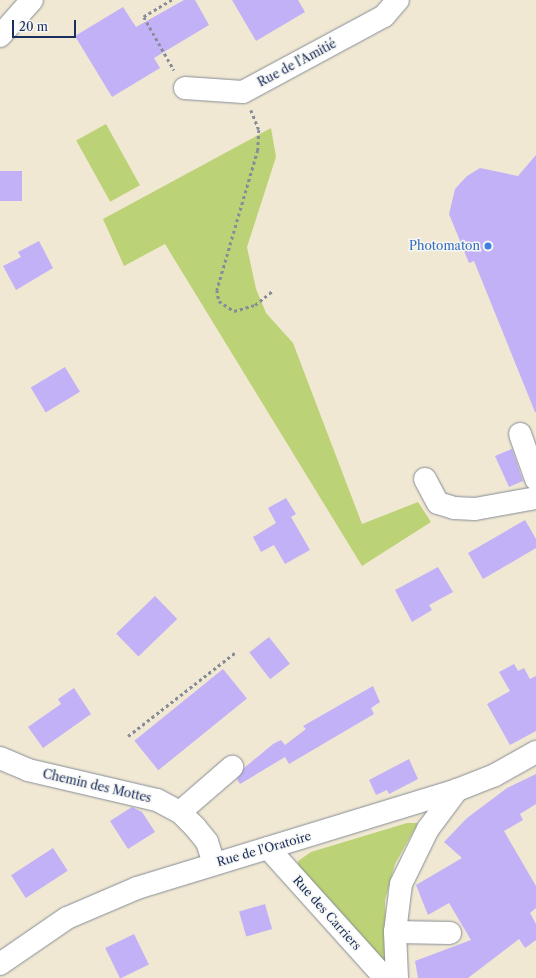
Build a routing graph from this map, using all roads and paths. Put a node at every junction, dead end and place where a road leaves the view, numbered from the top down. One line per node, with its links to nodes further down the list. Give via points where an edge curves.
1 (32, 0): 4 (street)
2 (172, 0): 5 (path, via 144,17)
3 (398, 0): 6 (street, Rue de l'Amitié, via 384,16)
4 (0, 36)
5 (185, 88): 6 (street, Rue de l'Amitié)
6 (243, 92): 7 (path, via 260,130 258,150 218,290 219,301 234,311 255,305)
7 (272, 291)
8 (520, 434): 10 (street)
9 (425, 479): 11 (street, via 438,503 454,508 475,509)
10 (536, 479)
11 (536, 498)
12 (236, 652): 13 (path)
13 (128, 736)
14 (536, 752): 17 (street, Rue de l'Oratoire, via 495,775)
15 (0, 758): 18 (street, Chemin des Mottes, via 28,770 157,800)
16 (232, 767): 18 (street)
17 (457, 790): 19 (street, Rue de l'Oratoire); 21 (street, via 410,860 401,884)
18 (180, 812): 20 (street, Chemin des Mottes, via 207,842)
19 (268, 848): 20 (street, Rue de l'Oratoire); 24 (street, Rue des Carriers)
20 (214, 863): 23 (street, Rue de l'Oratoire, via 137,888 67,918)
21 (395, 932): 22 (street); 25 (street)
22 (450, 933)
23 (0, 964)
24 (385, 978)
25 (397, 978)

